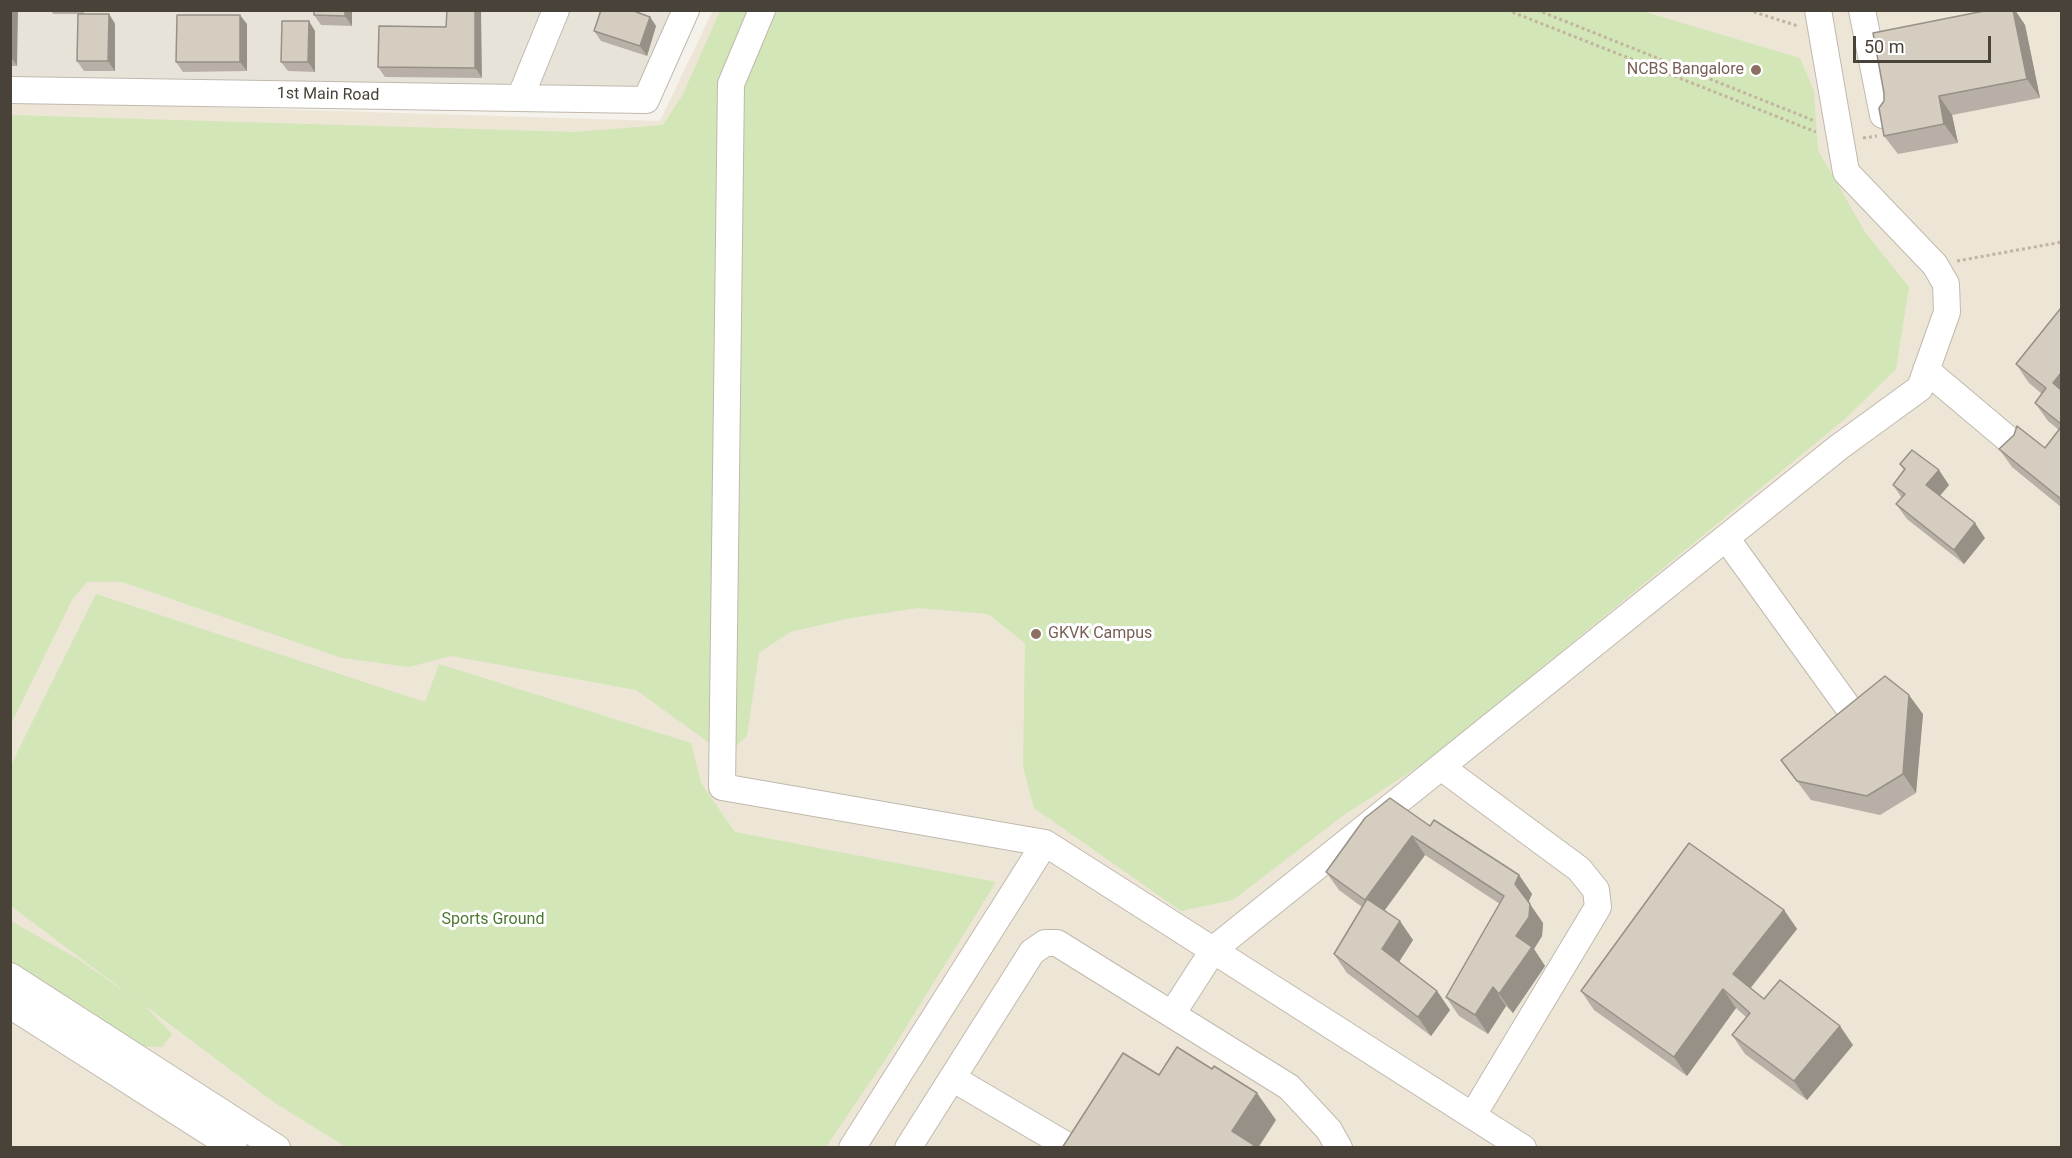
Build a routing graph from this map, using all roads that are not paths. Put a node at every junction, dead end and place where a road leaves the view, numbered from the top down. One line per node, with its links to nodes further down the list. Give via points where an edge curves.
1 (556, 10): 7 (street)
2 (686, 10): 7 (street, 1st Main Road, via 646,100)
3 (762, 10): 14 (street, via 731,84 722,787)
4 (1862, 10): 8 (street)
5 (1820, 22): 9 (street, via 1833,133 1846,172 1935,265 1946,284 1947,312)
6 (10, 90): 7 (street, 1st Main Road)
7 (520, 98)
8 (1883, 125)
9 (1926, 370): 10 (street); 11 (street, via 1920,388)
10 (2015, 445)
11 (1726, 538): 12 (street); 13 (street)
12 (1853, 714)
13 (1441, 767): 15 (street); 20 (street, via 1579,869 1596,890 1598,907)
14 (1045, 843): 15 (street); 23 (street)
15 (1215, 950): 18 (street); 20 (street)
16 (10, 976): 22 (street)
17 (10, 1005): 21 (street)
18 (1172, 1014): 19 (street, via 1057,943 1045,943 1032,952); 26 (street, via 1289,1087 1329,1130)
19 (952, 1078): 24 (street); 25 (street)
20 (1473, 1115): 27 (street)
21 (234, 1148)
22 (277, 1148)
23 (852, 1148)
24 (908, 1148)
25 (1071, 1148)
26 (1339, 1148)
27 (1523, 1148)

